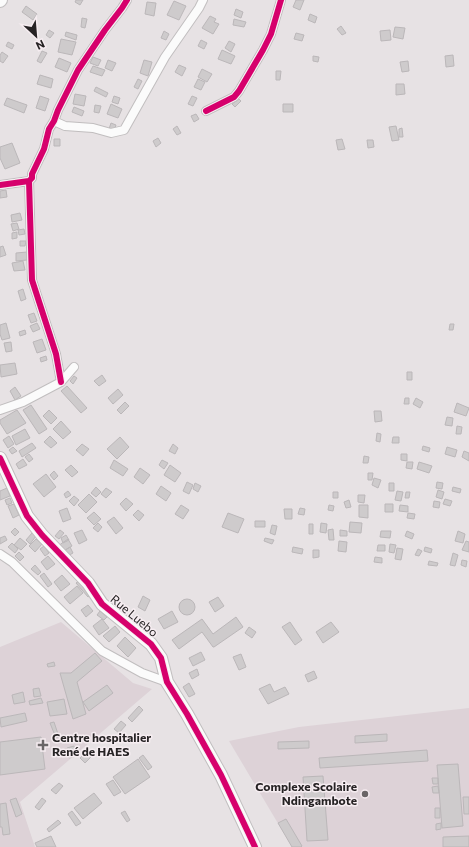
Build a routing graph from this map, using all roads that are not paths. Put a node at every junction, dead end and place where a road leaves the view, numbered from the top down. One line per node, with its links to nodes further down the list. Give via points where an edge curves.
1 (127, 0): 5 (street, via 78,70)
2 (203, 0): 5 (street, via 165,57 124,130 111,133 93,128 65,126)
3 (281, 0): 4 (street, via 271,34 240,92)
4 (206, 111)
5 (54, 121): 6 (street)
6 (29, 181): 7 (street); 9 (street, via 32,280 56,354)
7 (0, 186)
8 (74, 368): 9 (street)
9 (61, 382): 10 (street, via 23,402)
10 (0, 410)
11 (0, 458): 13 (street, Rue Luebo, via 27,516 54,549 88,583 102,604 151,644 161,658)
12 (0, 554): 13 (street, via 12,562 107,654 142,673)
13 (167, 682): 14 (street, Rue Luebo, via 221,775)
14 (255, 847)

